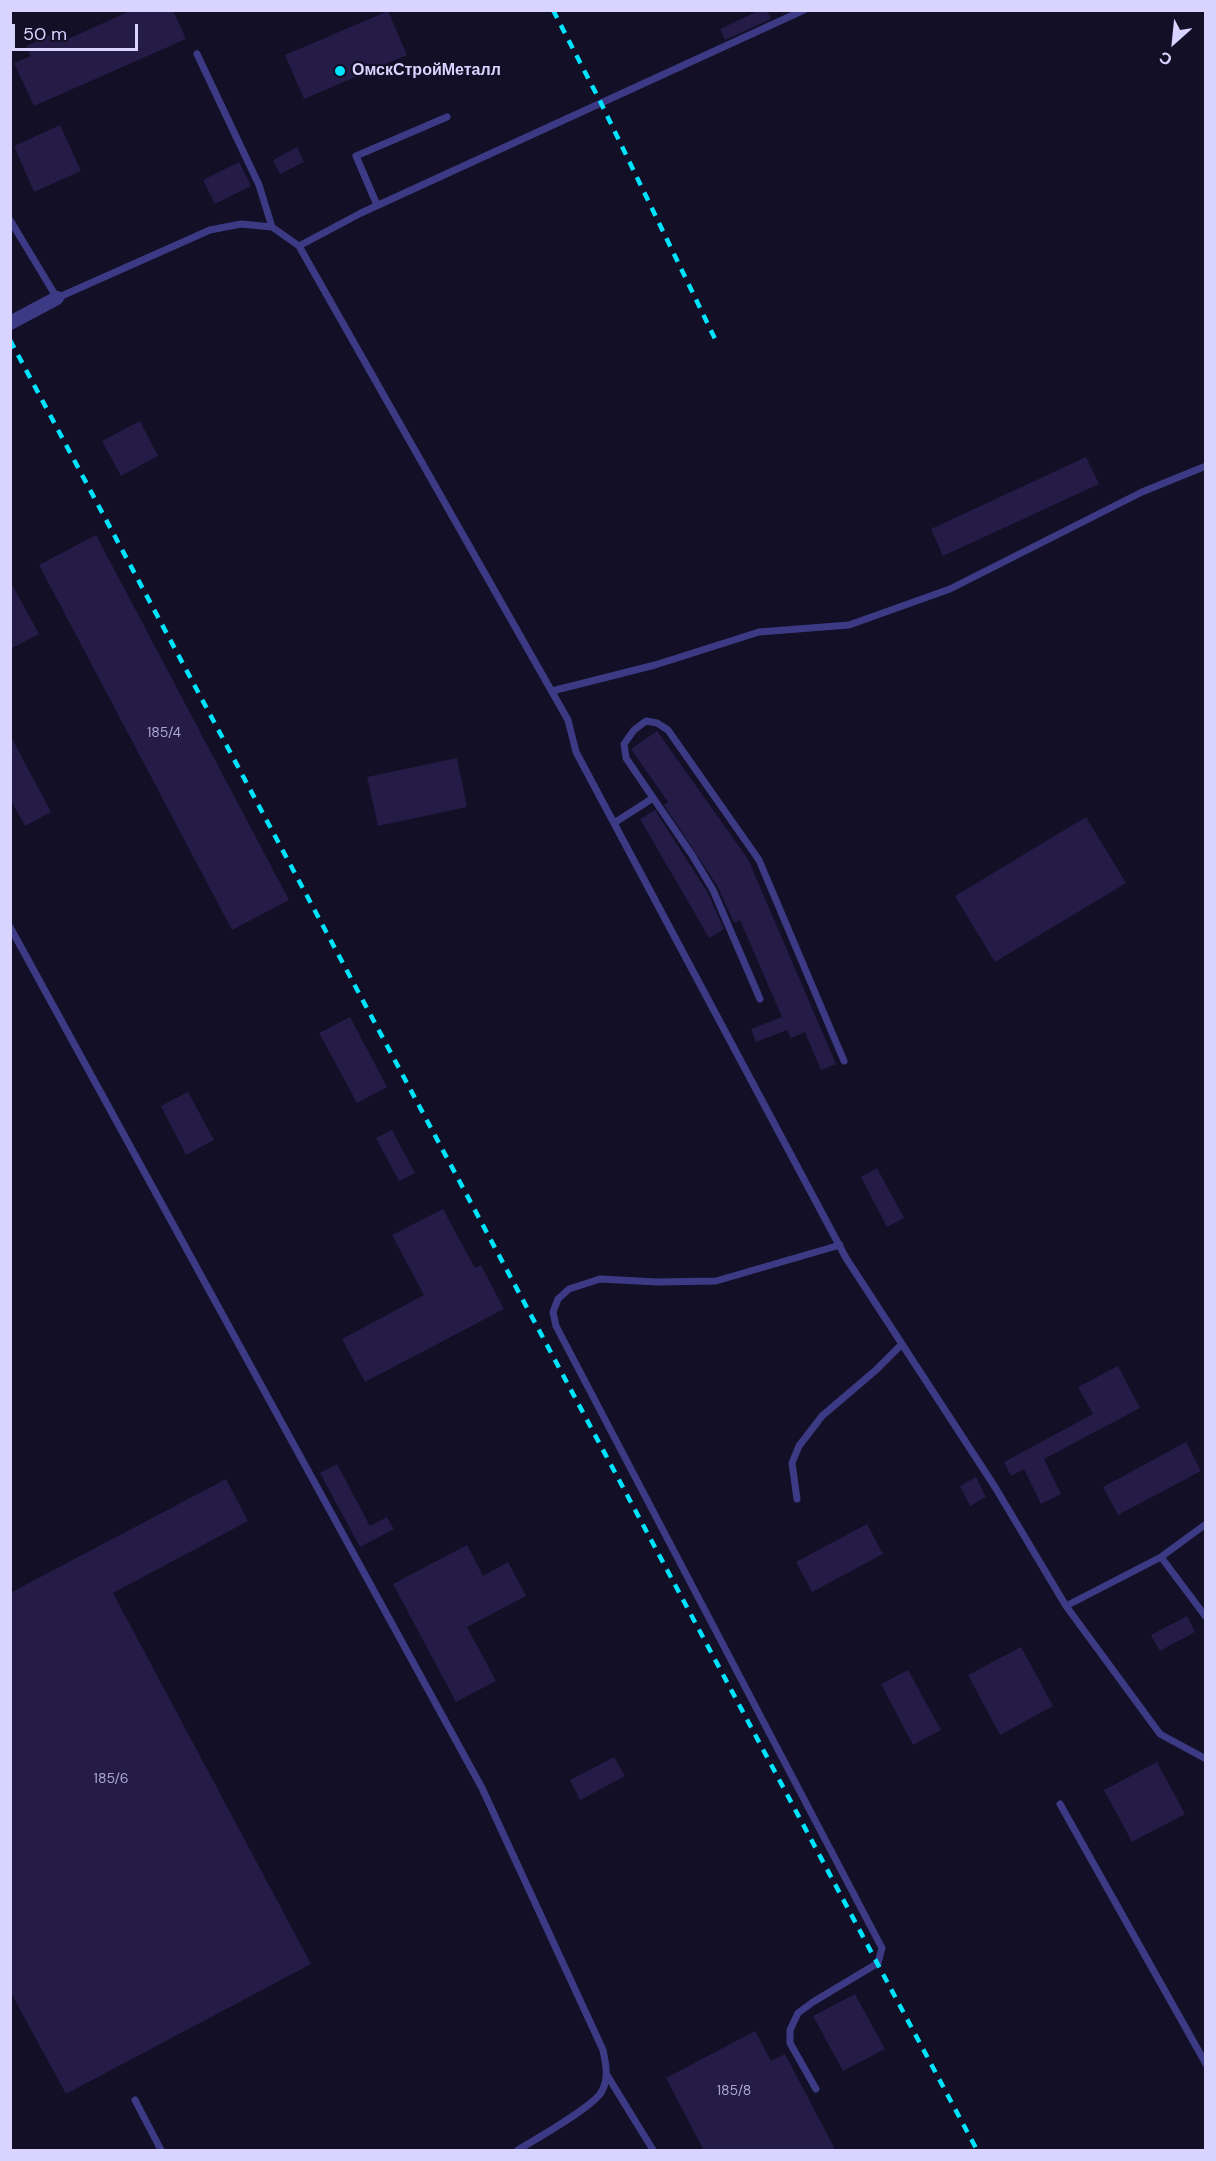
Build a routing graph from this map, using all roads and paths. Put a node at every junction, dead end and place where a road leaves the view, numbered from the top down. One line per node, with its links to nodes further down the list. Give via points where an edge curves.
1 (804, 10): 4 (lane)
2 (197, 54): 6 (lane, via 259,185)
3 (447, 117): 4 (lane, via 356,156)
4 (377, 205): 7 (lane)
5 (10, 220): 8 (lane)
6 (272, 227): 7 (lane); 8 (lane, via 241,224 210,230)
7 (299, 246): 11 (lane)
8 (57, 298): 9 (street)
9 (10, 322)
10 (1206, 466): 11 (lane, via 1142,492 950,589 849,625 759,632 656,665)
11 (552, 691): 13 (lane, via 568,720 576,752)
12 (653, 798): 13 (lane); 15 (lane, via 713,890); 16 (lane, via 626,759 624,744 646,721 668,730 759,860)
13 (614, 823): 17 (lane)
14 (10, 927): 27 (lane, via 482,1788 603,2050)
15 (760, 999)
16 (844, 1061)
17 (840, 1245): 18 (lane); 28 (lane, via 716,1281 600,1279 569,1289 558,1299 553,1312 556,1326 882,1948 878,1963 798,2013 789,2030 790,2043)
18 (902, 1344): 19 (lane, via 822,1416 799,1446 792,1463); 22 (lane)
19 (797, 1499)
20 (1206, 1524): 21 (lane)
21 (1161, 1557): 22 (lane); 23 (lane)
22 (1066, 1606): 24 (lane, via 1160,1734)
23 (1206, 1617)
24 (1206, 1759)
25 (1060, 1804): 26 (lane)
26 (1206, 2064)
27 (607, 2075): 31 (lane, via 601,2094); 32 (lane)
28 (816, 2090)
29 (135, 2100): 30 (lane)
30 (161, 2151)
31 (518, 2151)
32 (653, 2151)

